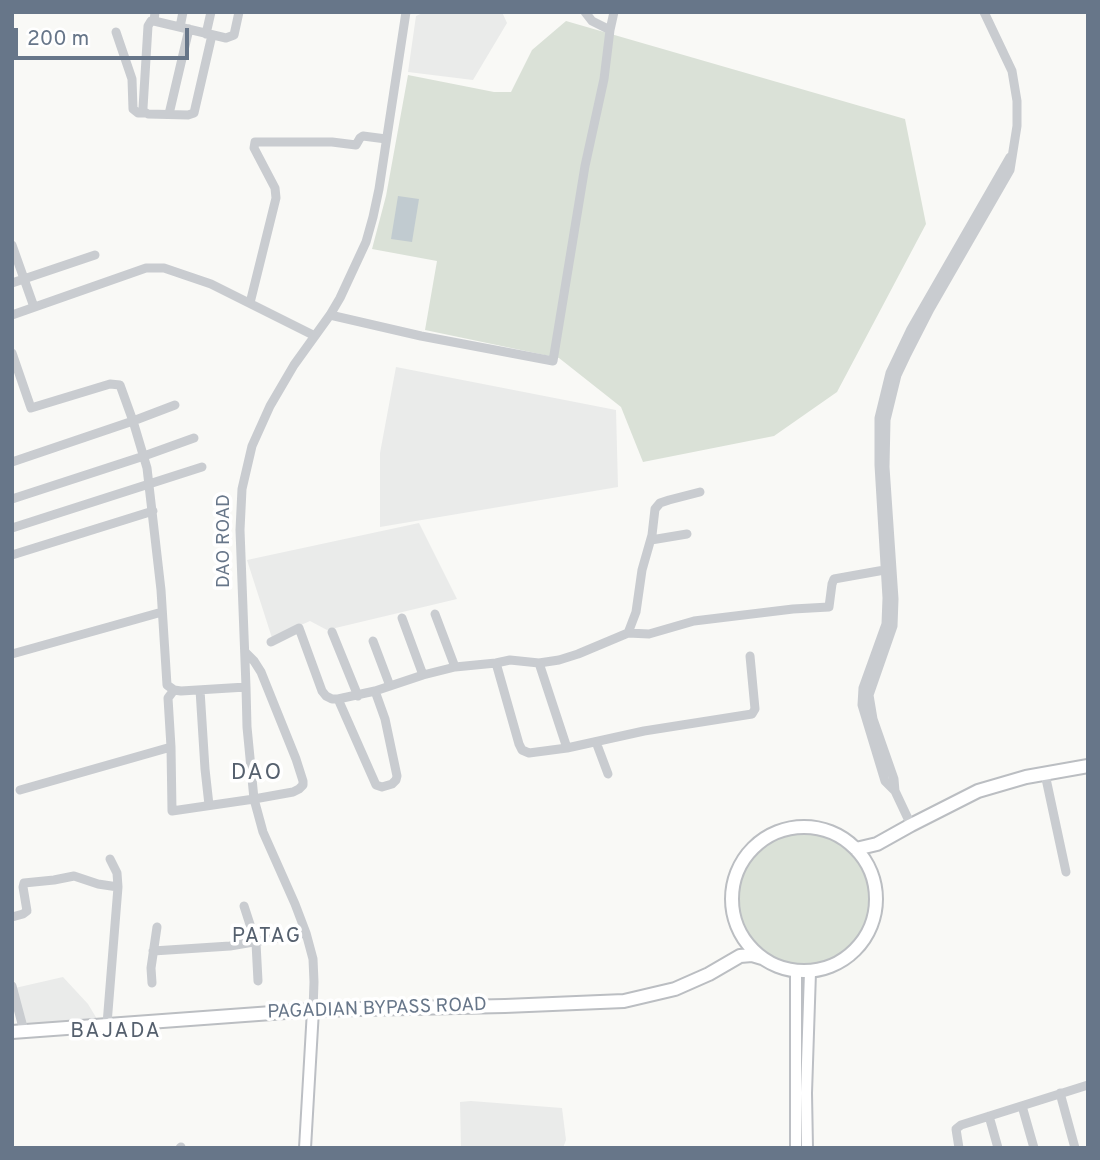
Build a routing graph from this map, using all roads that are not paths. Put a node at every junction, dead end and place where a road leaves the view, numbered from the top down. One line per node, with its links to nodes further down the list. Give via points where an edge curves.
1 (183, 12): 9 (street)
2 (211, 12): 12 (street)
3 (239, 12): 12 (street, via 232,37)
4 (406, 12): 15 (street, DAO ROAD)
5 (585, 12): 10 (street)
6 (614, 12): 10 (street)
7 (984, 12): 40 (street, via 1014,81 1017,126 1010,170 897,375 886,420)
8 (155, 17): 9 (street); 13 (street, via 148,26)
9 (184, 28): 12 (street); 14 (street)
10 (610, 30): 23 (street, via 553,361)
11 (116, 32): 13 (street, via 132,79 133,109)
12 (209, 34): 14 (street, via 194,113)
13 (145, 113): 14 (street)
14 (169, 114)
15 (386, 139): 20 (street, via 363,136 356,145 255,142 276,198); 23 (street, DAO ROAD, via 366,242)
16 (12, 244): 18 (street)
17 (95, 255): 18 (street)
18 (24, 278): 19 (street); 21 (street)
19 (12, 283)
20 (250, 303): 21 (street, via 211,284 156,267); 24 (street)
21 (34, 307): 22 (street)
22 (12, 315)
23 (330, 316): 24 (street, DAO ROAD)
24 (315, 336): 48 (street, DAO ROAD, via 270,406 246,473 240,530)
25 (12, 352): 27 (street, via 31,408 117,383)
26 (175, 405): 27 (street)
27 (134, 421): 29 (street); 30 (street)
28 (194, 438): 29 (street)
29 (144, 456): 32 (street); 34 (street)
30 (12, 462)
31 (202, 467): 32 (street)
32 (149, 484): 35 (street); 36 (street)
33 (700, 492): 38 (street, via 657,505)
34 (12, 499)
35 (153, 511): 39 (street); 41 (street)
36 (12, 528)
37 (687, 534): 38 (street)
38 (651, 540): 45 (street)
39 (12, 555)
40 (889, 569): 45 (street, via 834,579 829,607 694,621 649,634); 71 (street, via 886,624 863,688 862,705 885,781 895,791)
41 (162, 612): 49 (street); 57 (street, via 166,682)
42 (435, 614): 53 (street)
43 (402, 618): 54 (street)
44 (332, 632): 60 (street)
45 (628, 633): 52 (street, via 578,654)
46 (373, 641): 55 (street)
47 (271, 642): 61 (street, via 299,628 323,691)
48 (245, 652): 56 (street, DAO ROAD); 69 (street, via 261,672 303,781 293,792)
49 (12, 654)
50 (750, 656): 62 (street, via 752,713)
51 (496, 663): 52 (street); 53 (street); 64 (street, via 522,750)
52 (539, 663): 64 (street)
53 (455, 667): 54 (street)
54 (423, 675): 55 (street)
55 (390, 686): 59 (street)
56 (246, 687): 58 (street); 69 (street, DAO ROAD)
57 (174, 690): 58 (street); 63 (street, via 168,698)
58 (200, 690): 70 (street)
59 (375, 691): 60 (street); 61 (street, via 397,776 382,788 376,785)
60 (358, 696): 61 (street)
61 (338, 699)
62 (596, 742): 64 (street); 66 (street)
63 (171, 747): 68 (street); 70 (street, via 172,811)
64 (567, 748)
65 (1088, 766): 67 (highway)
66 (608, 774)
67 (1045, 774): 71 (highway, via 978,791); 76 (street)
68 (20, 790)
69 (254, 799): 70 (street); 81 (street, DAO ROAD, via 263,832)
70 (209, 805)
71 (911, 825): 72 (highway)
72 (877, 844): 73 (highway); 75 (highway)
73 (856, 849): 75 (highway); 82 (highway, via 832,833 804,827 776,832 760,842 741,864 732,891 734,919)
74 (110, 859): 77 (street)
75 (869, 865): 88 (highway, via 877,903 865,940 846,959)
76 (1066, 872)
77 (118, 887): 79 (street, via 74,876 24,883 27,911); 93 (street)
78 (244, 906): 83 (street)
79 (12, 917)
80 (157, 927): 84 (street)
81 (306, 933): 83 (street); 92 (street, DAO ROAD, via 313,959)
82 (742, 937): 85 (highway); 86 (highway)
83 (256, 943): 84 (street); 89 (street)
84 (153, 951): 90 (street)
85 (762, 958): 86 (highway, PAGADIAN BYPASS ROAD); 87 (highway)
86 (733, 959): 92 (highway, PAGADIAN BYPASS ROAD, via 674,989 624,1001)
87 (796, 971): 88 (highway); 100 (main road)
88 (810, 972): 101 (main road)
89 (258, 981)
90 (152, 983)
91 (12, 986): 94 (street)
92 (313, 1010): 93 (highway, PAGADIAN BYPASS ROAD); 99 (main road)
93 (107, 1024): 94 (highway, PAGADIAN BYPASS ROAD)
94 (18, 1031)
95 (1088, 1085): 96 (street)
96 (1060, 1093): 97 (street); 105 (street)
97 (1022, 1105): 98 (street); 104 (street)
98 (989, 1116): 102 (street, via 958,1126); 103 (street)
99 (305, 1148)
100 (796, 1148)
101 (807, 1148)
102 (960, 1148)
103 (998, 1148)
104 (1034, 1148)
105 (1075, 1148)

